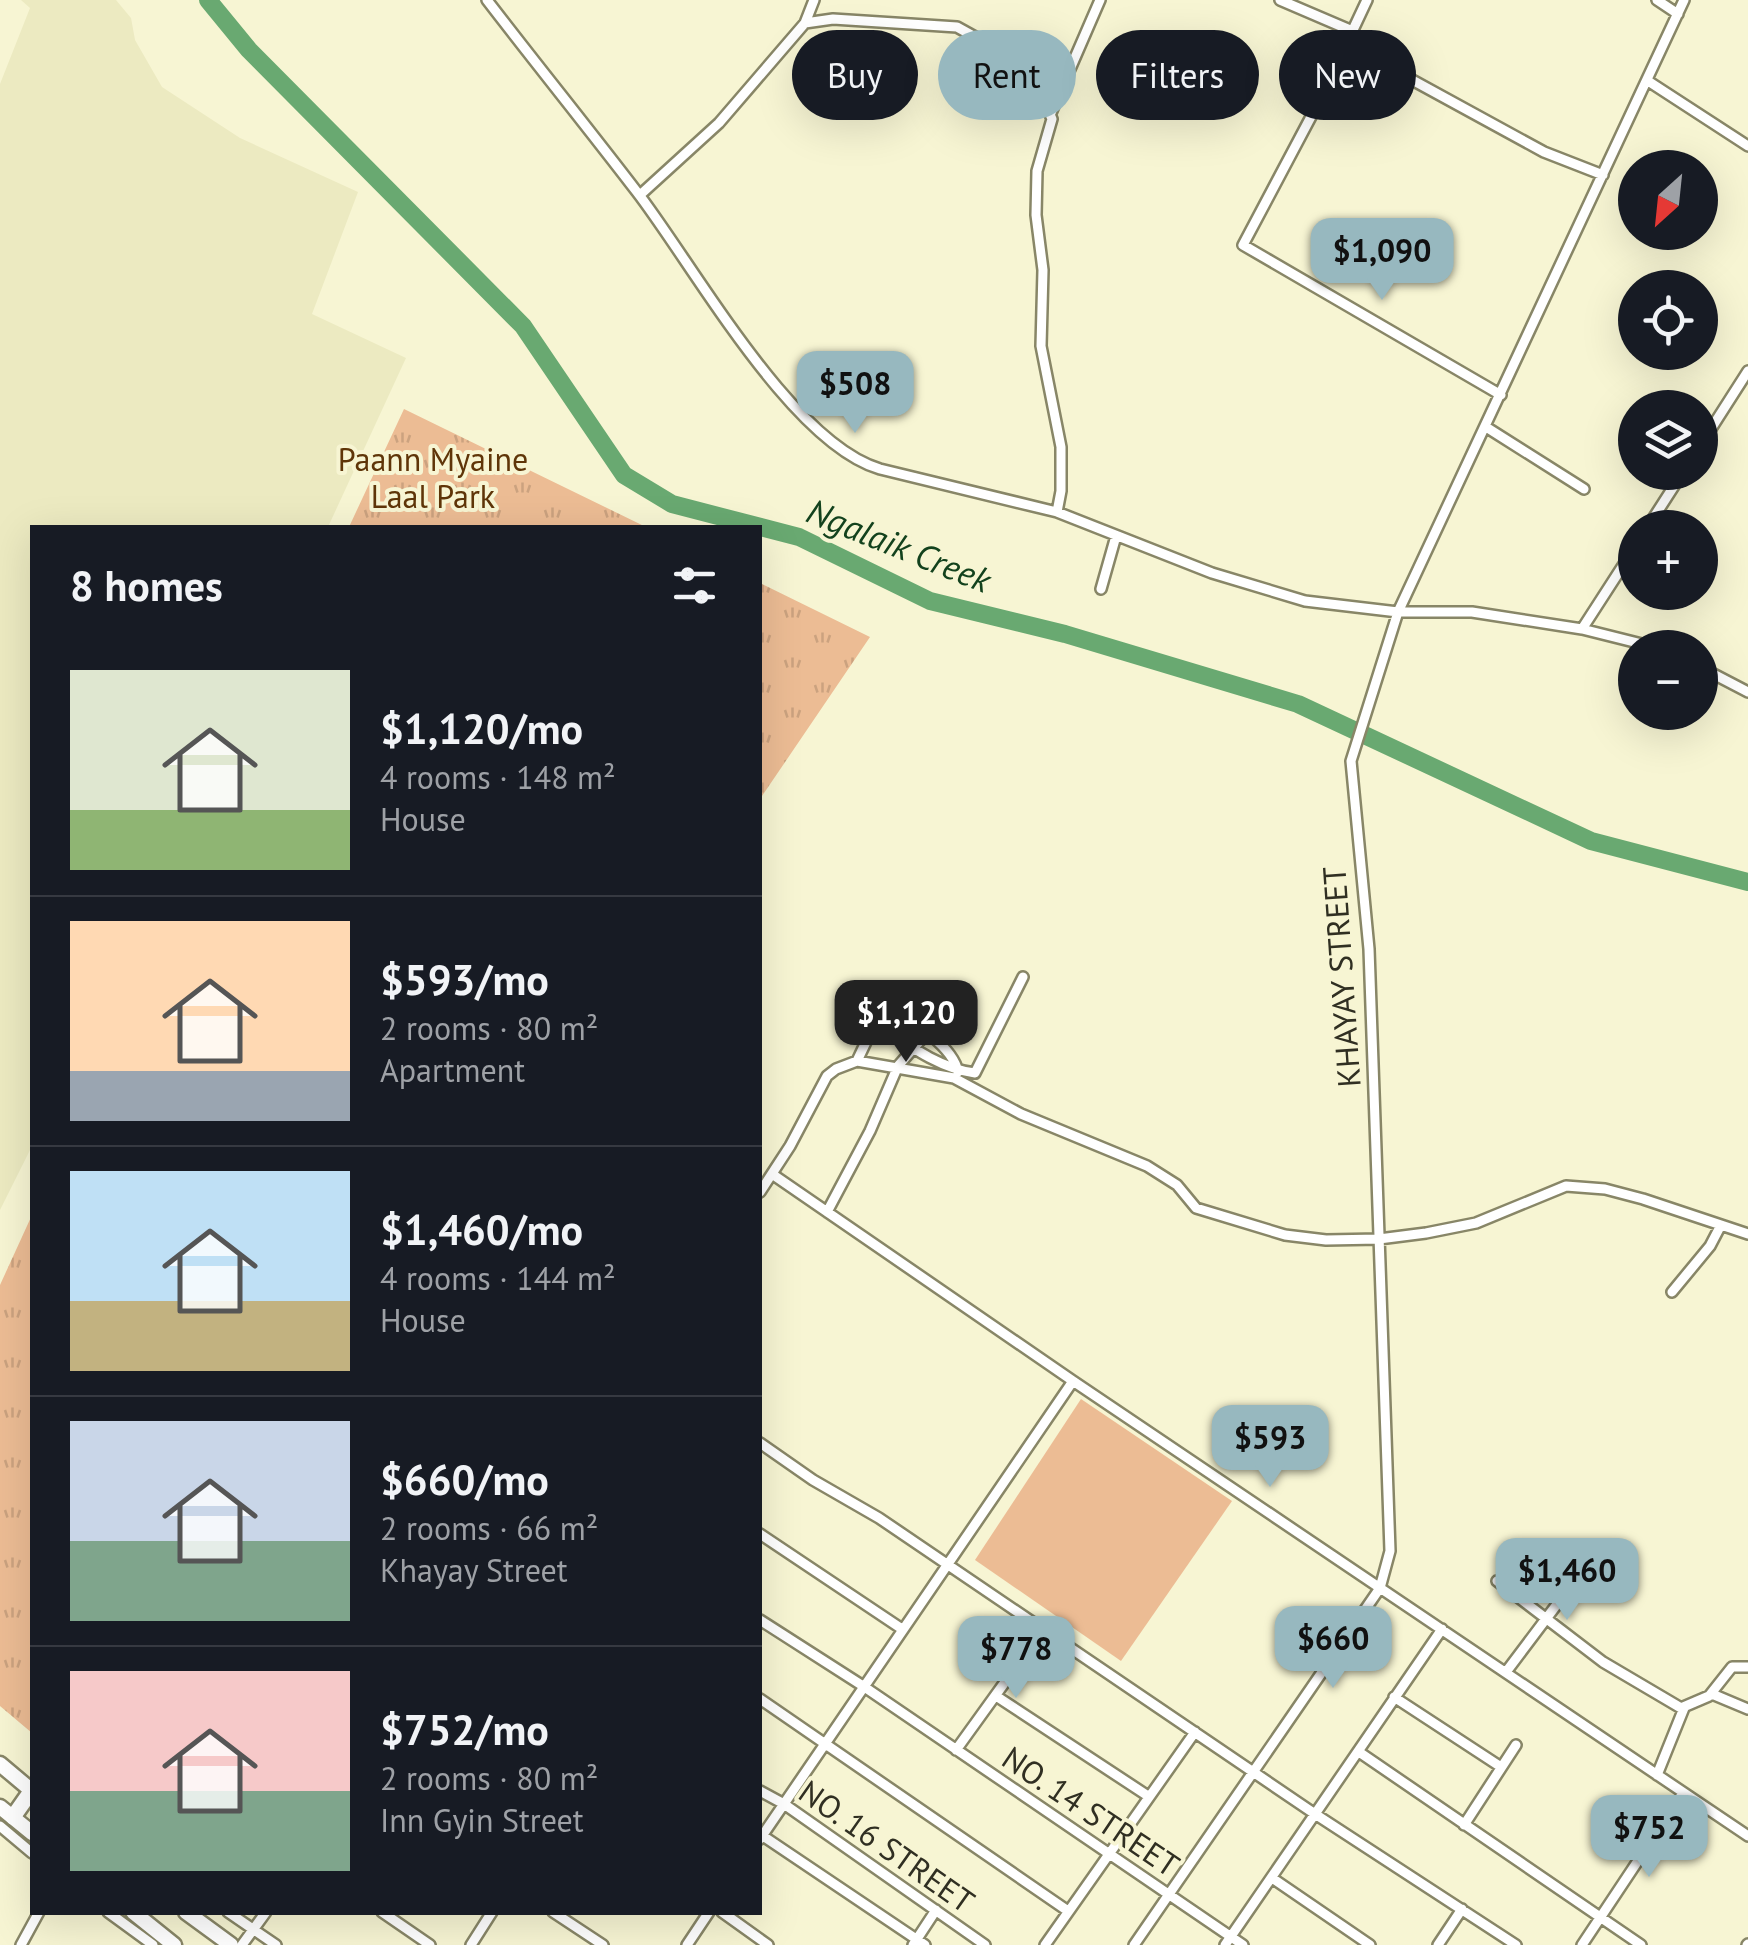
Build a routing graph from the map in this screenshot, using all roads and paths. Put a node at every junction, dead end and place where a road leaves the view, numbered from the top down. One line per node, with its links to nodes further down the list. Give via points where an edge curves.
1 (488, 0): 20 (street)
2 (814, 0): 9 (street)
3 (1100, 0): 13 (street)
4 (1280, 0): 11 (street)
5 (1368, 0): 12 (street)
6 (1657, 0): 8 (street)
7 (1684, 0): 8 (street, KHAYAY STREET)
8 (1678, 14): 15 (street, KHAYAY STREET)
9 (806, 23): 10 (street, via 833,19); 20 (street, via 719,123)
10 (962, 30)
11 (1348, 30)
12 (1353, 30)
13 (1076, 56)
14 (1416, 81): 19 (street, via 1544,152)
15 (1648, 81): 18 (street); 19 (street, KHAYAY STREET)
16 (1051, 120): 26 (street, via 1036,214 1041,346 1061,447)
17 (1309, 120): 22 (street, via 1243,246)
18 (1748, 146)
19 (1603, 175): 22 (street, KHAYAY STREET)
20 (640, 195): 26 (street, via 741,342 837,447 880,469)
21 (1748, 371): 23 (street)
22 (1500, 395): 24 (street, KHAYAY STREET)
23 (1718, 418)
24 (1486, 427): 25 (street); 30 (street, KHAYAY STREET)
25 (1584, 488)
26 (1057, 512): 27 (street)
27 (1116, 536): 29 (street); 30 (street, via 1305,601)
28 (1618, 572): 31 (street)
29 (1102, 588)
30 (1398, 612): 31 (street, via 1472,612); 47 (street, KHAYAY STREET, via 1351,762 1368,948)
31 (1582, 628): 32 (street)
32 (1618, 637)
33 (1718, 676): 34 (street)
34 (1748, 692)
35 (1023, 978): 41 (street, via 978,1071)
36 (875, 1023): 37 (street, via 892,1011); 38 (street); 39 (street)
37 (926, 1034): 38 (street); 41 (street, via 944,1049)
38 (912, 1047): 40 (street); 41 (street)
39 (857, 1061): 40 (street); 42 (street, via 827,1076)
40 (898, 1066): 41 (street); 44 (street)
41 (956, 1074): 47 (street, via 1021,1114 1146,1166 1196,1208 1286,1235)
42 (772, 1174): 43 (street); 44 (street)
43 (762, 1189)
44 (827, 1212): 49 (street)
45 (1721, 1225): 46 (street); 47 (street, via 1606,1189 1566,1186 1476,1223); 48 (street)
46 (1748, 1234)
47 (1379, 1239): 55 (street, KHAYAY STREET, via 1390,1551)
48 (1672, 1292)
49 (1073, 1381): 52 (street); 55 (street)
50 (762, 1444): 52 (street)
51 (762, 1535): 59 (street)
52 (946, 1564): 58 (street); 59 (street)
53 (1625, 1570): 56 (street, via 1567,1591)
54 (1498, 1581): 56 (street)
55 (1380, 1588): 60 (street); 77 (street, KHAYAY STREET)
56 (1546, 1617): 62 (street); 68 (street, via 1603,1662)
57 (762, 1621): 63 (street, NO. 14 STREET)
58 (1044, 1628): 65 (street); 70 (street)
59 (902, 1629): 63 (street)
60 (1442, 1629): 62 (street); 66 (street)
61 (1748, 1666): 64 (street, via 1728,1670)
62 (1506, 1672): 78 (street)
63 (863, 1686): 71 (street); 73 (street, NO. 14 STREET)
64 (1712, 1694): 68 (street); 69 (street)
65 (996, 1696): 73 (street); 83 (street)
66 (1394, 1698): 74 (street); 76 (street)
67 (762, 1700): 71 (street)
68 (1684, 1708): 78 (street)
69 (1748, 1709)
70 (1195, 1732): 77 (street); 83 (street)
71 (825, 1744): 84 (street); 98 (street)
72 (1516, 1744): 76 (street)
73 (956, 1750): 93 (street, NO. 14 STREET)
74 (1359, 1752): 85 (street); 87 (street)
75 (0, 1764): 79 (main road)
76 (1501, 1767): 87 (street)
77 (1254, 1772): 85 (street); 95 (street, KHAYAY STREET)
78 (1657, 1775): 82 (street)
79 (30, 1789)
80 (762, 1791): 84 (street, NO. 16 STREET)
81 (30, 1793): 86 (highway)
82 (1684, 1793): 90 (street); 110 (street)
83 (1148, 1796): 93 (street)
84 (784, 1804): 89 (street); 96 (street, NO. 16 STREET)
85 (1316, 1814): 94 (street); 97 (street)
86 (4, 1817): 88 (main road); 92 (street)
87 (1464, 1824): 110 (street)
88 (30, 1832)
89 (762, 1835)
90 (1748, 1836)
91 (762, 1837): 113 (street)
92 (30, 1850)
93 (1109, 1854): 95 (street, NO. 14 STREET); 98 (street)
94 (1272, 1878): 112 (street); 129 (street)
95 (1170, 1894): 112 (street, NO. 14 STREET); 127 (street, KHAYAY STREET)
96 (936, 1910): 113 (street); 125 (street, NO. 16 STREET)
97 (1462, 1910): 130 (street); 131 (street)
98 (1068, 1911): 126 (street)
99 (37, 1915): 114 (street)
100 (112, 1915): 115 (street)
101 (137, 1915): 116 (main road)
102 (190, 1915): 117 (main road)
103 (232, 1915): 111 (street)
104 (264, 1915): 111 (street)
105 (386, 1915): 120 (street)
106 (490, 1915): 121 (street)
107 (558, 1915): 122 (street)
108 (707, 1915): 123 (street)
109 (726, 1915): 124 (street)
110 (1600, 1918): 132 (street); 133 (street)
111 (253, 1930): 118 (street); 119 (street)
112 (1228, 1941): 128 (street, NO. 14 STREET)
113 (918, 1943)
114 (21, 1945)
115 (153, 1945)
116 (174, 1945)
117 (231, 1945)
118 (242, 1945)
119 (276, 1945)
120 (430, 1945)
121 (471, 1945)
122 (603, 1945)
123 (687, 1945)
124 (768, 1945)
125 (985, 1945)
126 (1045, 1945)
127 (1134, 1945)
128 (1243, 1945)
129 (1370, 1945)
130 (1438, 1945)
131 (1516, 1945)
132 (1582, 1945)
133 (1641, 1945)

